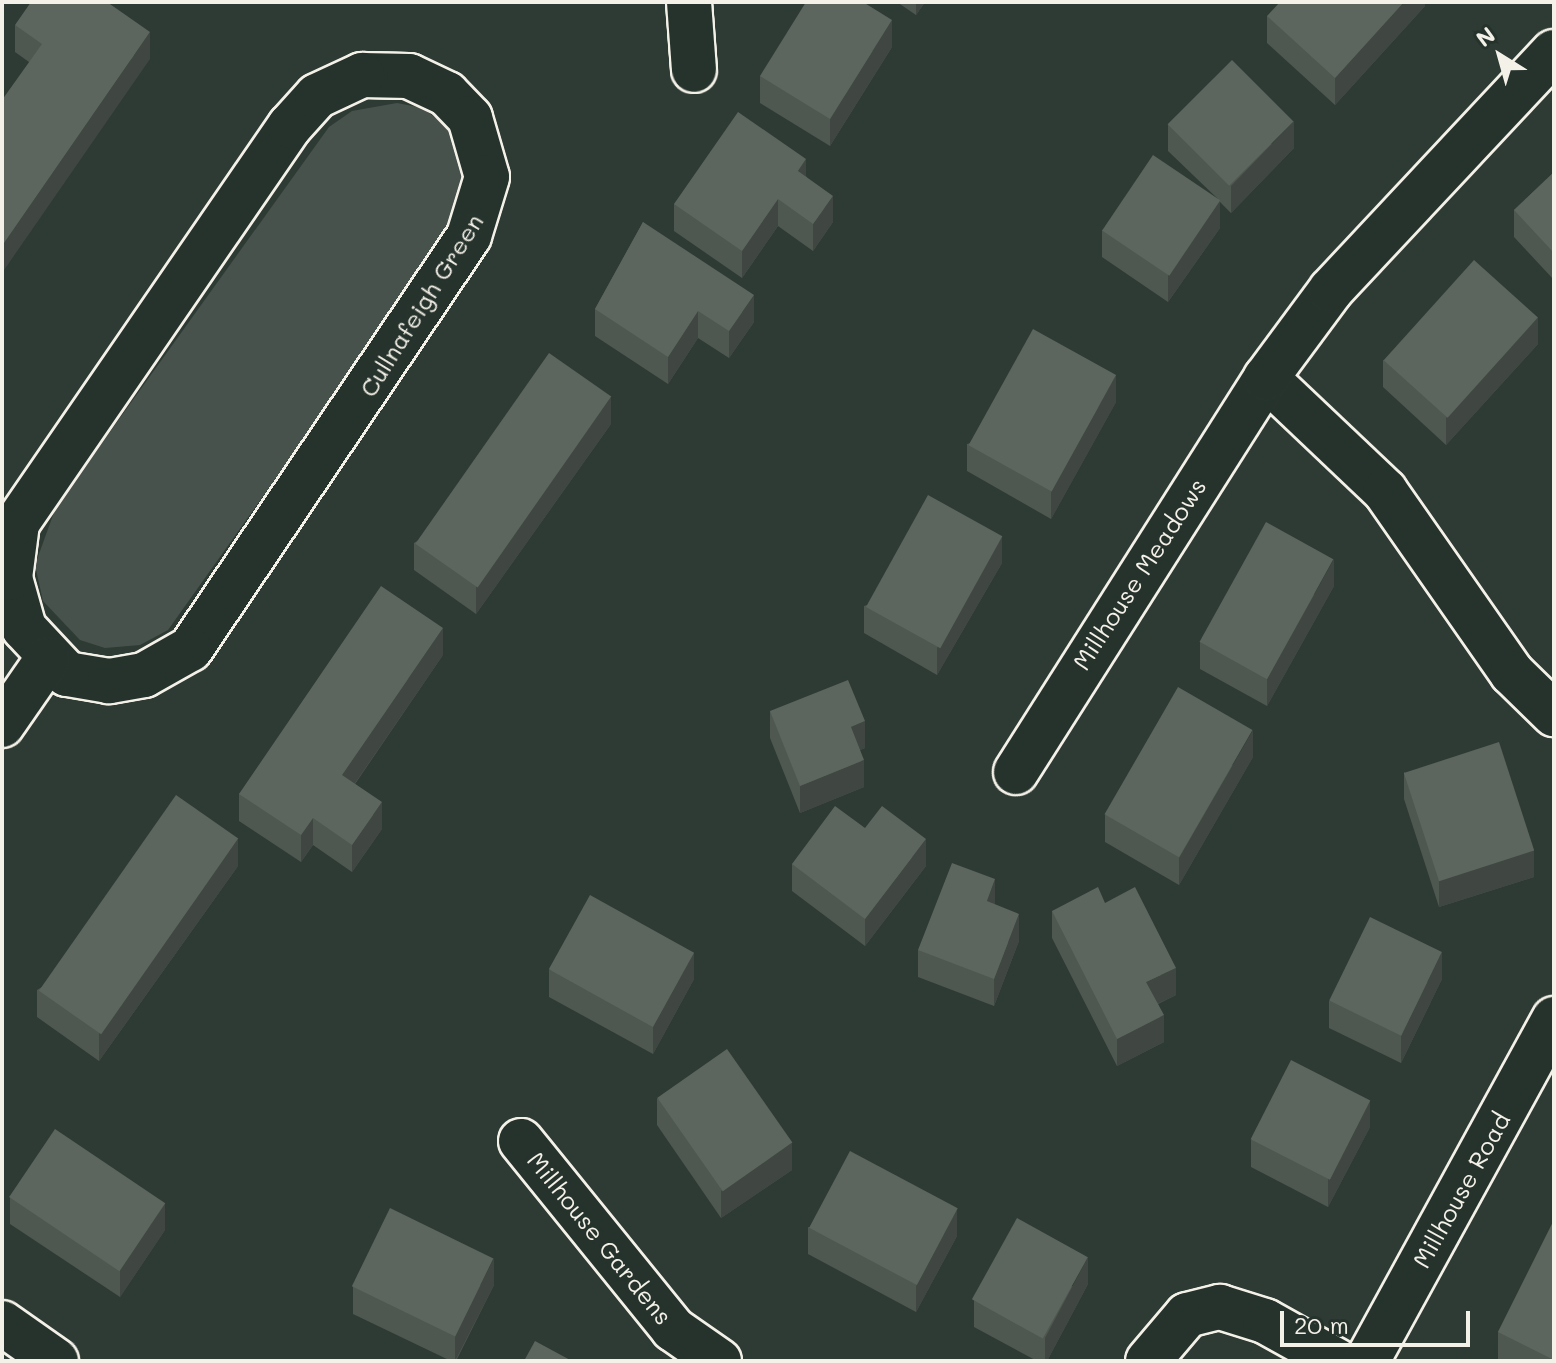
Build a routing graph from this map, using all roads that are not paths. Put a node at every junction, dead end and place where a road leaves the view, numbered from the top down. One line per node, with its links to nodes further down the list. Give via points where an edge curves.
1 (689, 2): 3 (street)
2 (1554, 52): 4 (street, Millhouse Meadows, via 1331,290)
3 (694, 70)
4 (1266, 378): 6 (street, via 1385,491 1512,673); 8 (street, Millhouse Meadows)
5 (47, 660): 5 (street, Cullnafeigh Green, via 24,628 10,578 17,523 290,126 317,96 362,75 409,76 447,94 470,118 481,147 483,205 222,610 190,649 144,675 83,680); 7 (street)
6 (1554, 714)
7 (2, 725)
8 (1016, 772)
9 (1554, 1019): 16 (street, Millhouse Road)
10 (521, 1141): 13 (street, Millhouse Gardens, via 673,1329)
11 (2, 1323): 12 (street)
12 (56, 1361)
13 (719, 1361)
14 (1148, 1361): 15 (street, via 1180,1320 1220,1307 1265,1321)
15 (1337, 1361)
16 (1367, 1361)

